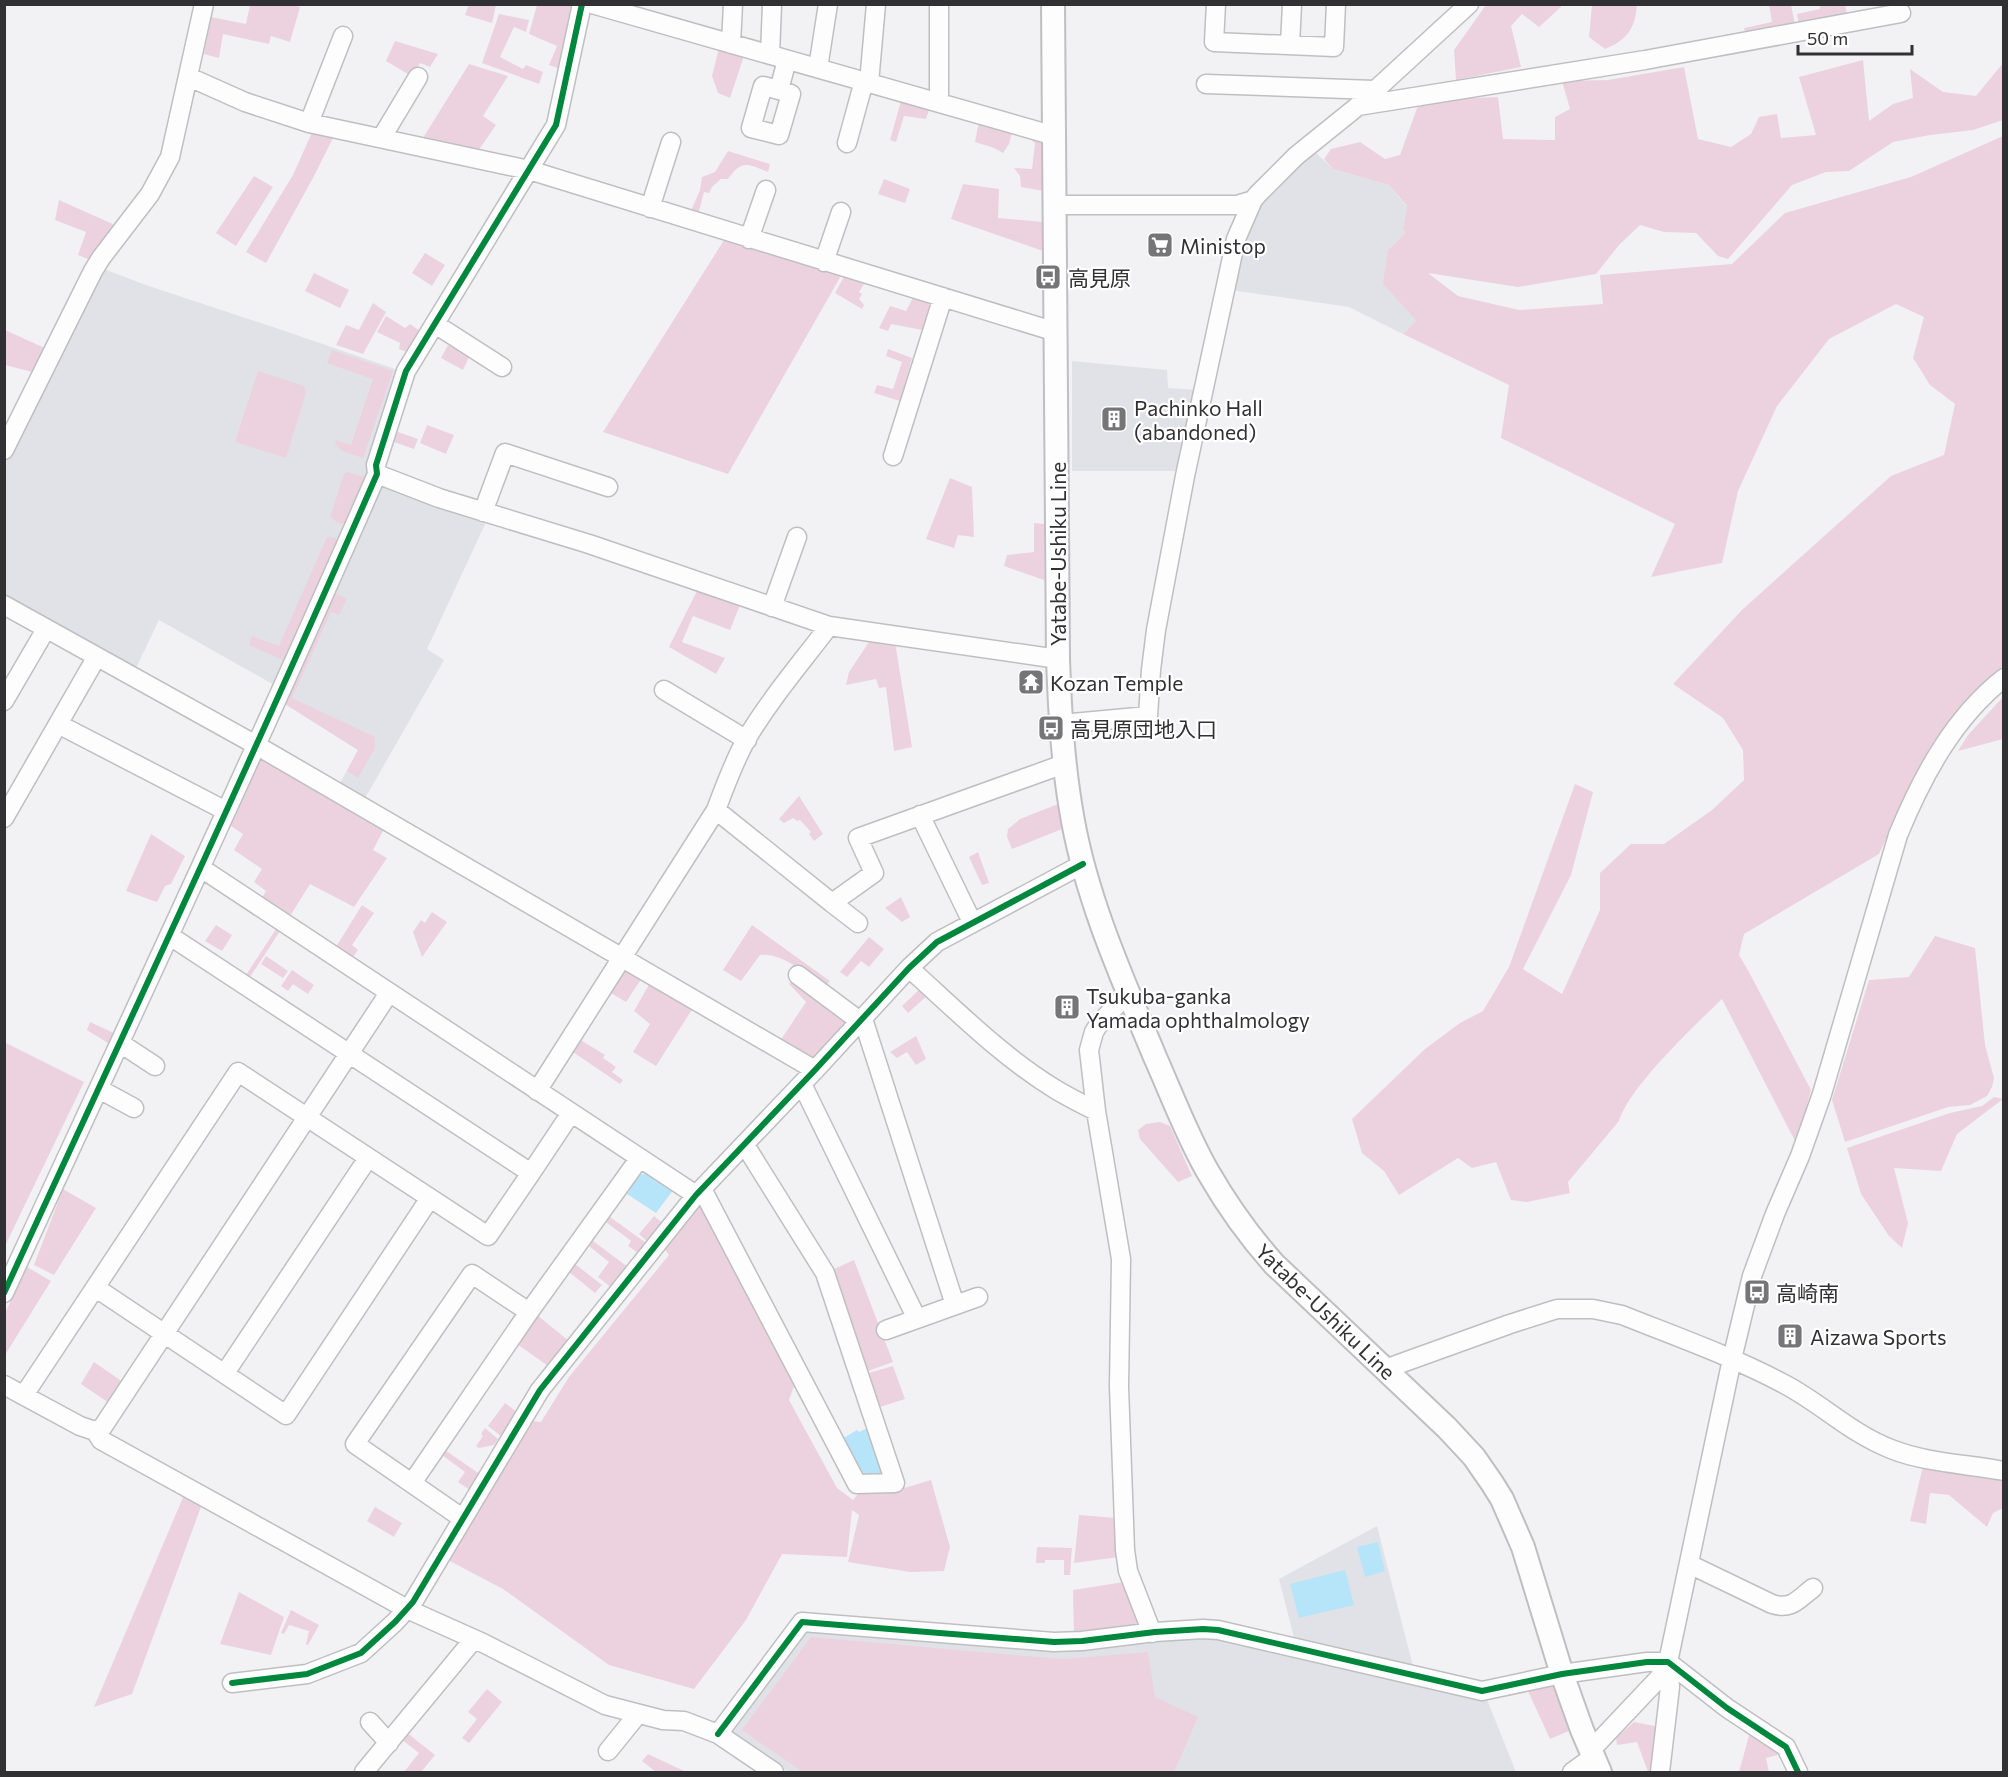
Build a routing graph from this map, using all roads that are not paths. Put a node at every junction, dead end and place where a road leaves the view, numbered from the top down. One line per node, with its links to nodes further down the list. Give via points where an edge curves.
1 (204, 4): 21 (street)
2 (582, 4): 34 (street, via 556,125)
3 (592, 4): 17 (street)
4 (733, 4): 17 (street)
5 (772, 4): 19 (street)
6 (828, 4): 20 (street)
7 (876, 4): 23 (street)
8 (939, 4): 27 (street)
9 (1053, 4): 30 (main road, Yatabe-Ushiku Line)
10 (1216, 4): 18 (street, via 1214,42)
11 (1292, 4): 18 (street)
12 (1336, 4): 18 (street, via 1334,47)
13 (1469, 4): 26 (street)
14 (1897, 11): 15 (street)
15 (1852, 13): 28 (street, via 1645,60)
16 (343, 36): 29 (street)
17 (731, 44): 19 (street)
18 (1290, 45)
19 (779, 57): 20 (street); 25 (street)
20 (818, 68): 23 (street)
21 (189, 77): 29 (street, via 245,102); 46 (street, via 170,157 150,194 93,271)
22 (418, 77): 31 (street)
23 (867, 82): 27 (street); 33 (street)
24 (1206, 84): 26 (street)
25 (778, 90)
26 (1374, 90): 28 (street)
27 (939, 103): 30 (street)
28 (1358, 106): 36 (street, via 1296,156)
29 (309, 123): 31 (street)
30 (1055, 136): 37 (main road, Yatabe-Ushiku Line)
31 (382, 137): 34 (street)
32 (670, 142): 38 (street)
33 (847, 142)
34 (529, 170): 38 (street); 43 (street)
35 (766, 190): 40 (street)
36 (1253, 200): 37 (street, via 1237,205); 62 (street, via 1233,249 1187,465 1156,630 1148,716)
37 (1056, 205): 44 (main road, Yatabe-Ushiku Line)
38 (650, 208): 40 (street)
39 (842, 212): 41 (street)
40 (749, 239): 41 (street)
41 (824, 262): 42 (street)
42 (943, 297): 44 (street); 47 (street)
43 (435, 324): 45 (street); 48 (street, via 406,371)
44 (1056, 332): 57 (main road, Yatabe-Ushiku Line)
45 (502, 367)
46 (4, 450)
47 (893, 456)
48 (376, 474): 50 (street); 64 (street)
49 (608, 487): 50 (street, via 505,453)
50 (483, 512): 53 (street)
51 (797, 537): 53 (street)
52 (4, 606): 55 (street)
53 (772, 607): 54 (street)
54 (829, 626): 57 (street); 63 (street)
55 (46, 629): 56 (street); 60 (street)
56 (96, 658): 61 (street); 64 (street)
57 (1058, 659): 62 (main road, Yatabe-Ushiku Line)
58 (2004, 678): 107 (street, via 1978,702 1940,751 1915,794 1898,835 1822,1094 1752,1275)
59 (664, 690): 63 (street)
60 (4, 701)
61 (58, 724): 67 (street); 69 (street)
62 (1060, 724): 65 (main road, Yatabe-Ushiku Line)
63 (747, 740): 66 (street)
64 (255, 745): 67 (street); 76 (street)
65 (1064, 764): 68 (street); 70 (main road, Yatabe-Ushiku Line)
66 (716, 810): 72 (street); 76 (street)
67 (226, 812): 71 (street)
68 (920, 815): 72 (street, via 858,838 874,873); 73 (street)
69 (4, 818)
70 (1083, 864): 73 (street); 80 (main road, Yatabe-Ushiku Line)
71 (201, 868): 75 (street); 79 (street)
72 (832, 903): 74 (street)
73 (972, 922): 77 (street, via 937,942)
74 (858, 923)
75 (170, 936): 82 (street); 83 (street)
76 (622, 959): 85 (street); 88 (street)
77 (909, 968): 81 (street); 90 (street, via 1018,1063)
78 (798, 975): 81 (street)
79 (389, 993): 83 (street); 88 (street)
80 (1128, 993): 90 (street, via 1099,1024 1089,1050); 108 (main road, Yatabe-Ushiku Line, via 1193,1144 1225,1200 1274,1264)
81 (862, 1021): 85 (street); 102 (street)
82 (120, 1043): 84 (street); 87 (street)
83 (349, 1053): 92 (street); 96 (street)
84 (156, 1066)
85 (815, 1070): 86 (street)
86 (802, 1084): 93 (street); 104 (street)
87 (99, 1089): 89 (street); 100 (street)
88 (537, 1090): 91 (street)
89 (134, 1108)
90 (1096, 1111): 119 (street, via 1121,1259 1119,1387 1125,1550 1128,1571)
91 (571, 1113): 95 (street); 96 (street)
92 (307, 1118): 94 (street); 99 (street, via 238,1072); 106 (street)
93 (745, 1145): 97 (street); 97 (street, via 825,1273 895,1483 857,1484)
94 (368, 1158): 98 (street); 109 (street)
95 (639, 1159): 97 (street); 103 (street)
96 (531, 1173): 98 (street, via 488,1236)
97 (699, 1192): 115 (street, via 540,1390)
98 (430, 1198): 109 (street, via 286,1415)
99 (96, 1288): 106 (street); 111 (street)
100 (4, 1293)
101 (978, 1297): 102 (street)
102 (955, 1305): 104 (street)
103 (529, 1312): 114 (street); 114 (street, via 472,1274 355,1444)
104 (917, 1318): 105 (street)
105 (885, 1330)
106 (165, 1333): 109 (street); 112 (street, via 102,1428)
107 (1732, 1359): 108 (street, via 1622,1314 1557,1309); 113 (street, via 1798,1392 1874,1443 1914,1456); 116 (street)
108 (1385, 1369): 122 (main road, Yatabe-Ushiku Line, via 1474,1457 1502,1499 1523,1547)
109 (225, 1373)
110 (4, 1385): 111 (street)
111 (24, 1395): 112 (street)
112 (95, 1431): 118 (street, via 101,1440)
113 (2004, 1471)
114 (412, 1483): 115 (street)
115 (462, 1518): 118 (street)
116 (1689, 1564): 117 (street, via 1783,1607); 121 (street)
117 (1813, 1588)
118 (407, 1609): 120 (street); 123 (street, via 360,1653 307,1674)
119 (1152, 1633): 122 (street, via 1218,1630 1482,1691); 126 (street, via 1053,1642 802,1622)
120 (474, 1639): 124 (street, via 605,1705); 127 (street)
121 (1668, 1662): 122 (street); 129 (street); 133 (street, via 1670,1686); 134 (street, via 1726,1708 1786,1747)
122 (1562, 1674): 129 (main road, Yatabe-Ushiku Line)
123 (232, 1683)
124 (638, 1714): 126 (street, via 684,1721); 128 (street)
125 (370, 1722): 127 (street)
126 (718, 1734): 131 (street)
127 (389, 1743): 130 (street)
128 (608, 1751)
129 (1594, 1760): 132 (street)
130 (364, 1773)
131 (774, 1773)
132 (1572, 1773)
133 (1660, 1773)
134 (1798, 1773)

